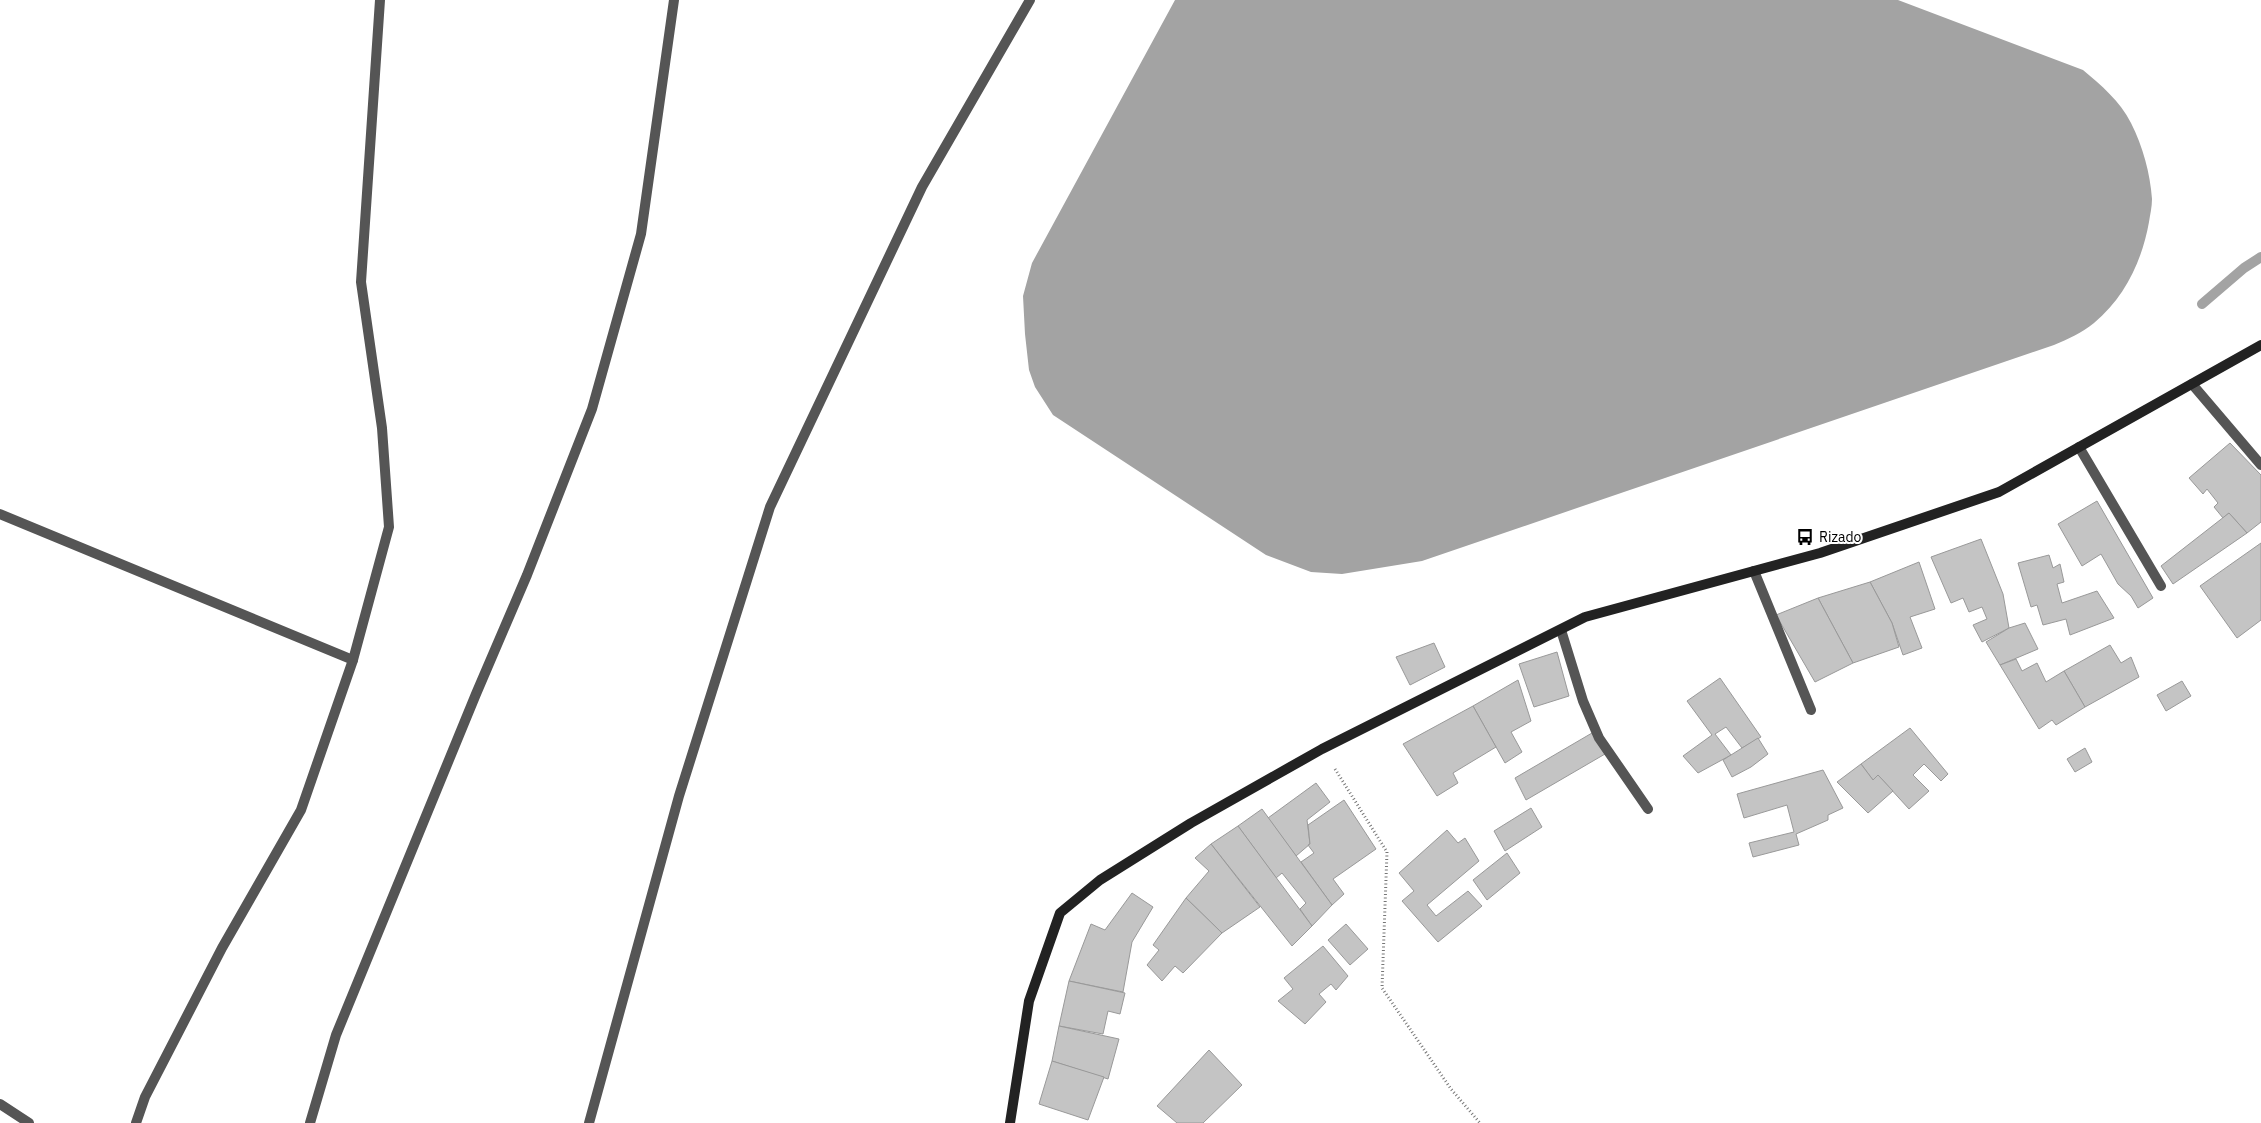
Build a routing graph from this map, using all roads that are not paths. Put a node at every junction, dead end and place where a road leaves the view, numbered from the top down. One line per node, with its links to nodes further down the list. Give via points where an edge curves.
1 (380, 0): 12 (street, via 361,282 382,428 389,527)
2 (674, 0): 18 (street, via 641,234 592,410 336,1035)
3 (1030, 0): 19 (street, via 922,187 770,507 679,796)
4 (2261, 345): 5 (main road)
5 (2192, 384): 6 (main road); 7 (street)
6 (2079, 447): 9 (main road, via 1999,492 1820,553); 10 (street)
7 (2261, 465)
8 (0, 514): 12 (street)
9 (1754, 571): 11 (main road, via 1585,617); 13 (street)
10 (2161, 586)
11 (1561, 630): 14 (street, via 1583,701 1599,738); 20 (main road, via 1322,750 1192,823 1100,880 1060,913 1029,1001)
12 (353, 660): 17 (street, via 300,810 222,948)
13 (1811, 710)
14 (1648, 809)
15 (0, 1104): 16 (street)
16 (29, 1123)
17 (136, 1123)
18 (310, 1123)
19 (589, 1123)
20 (1010, 1123)

